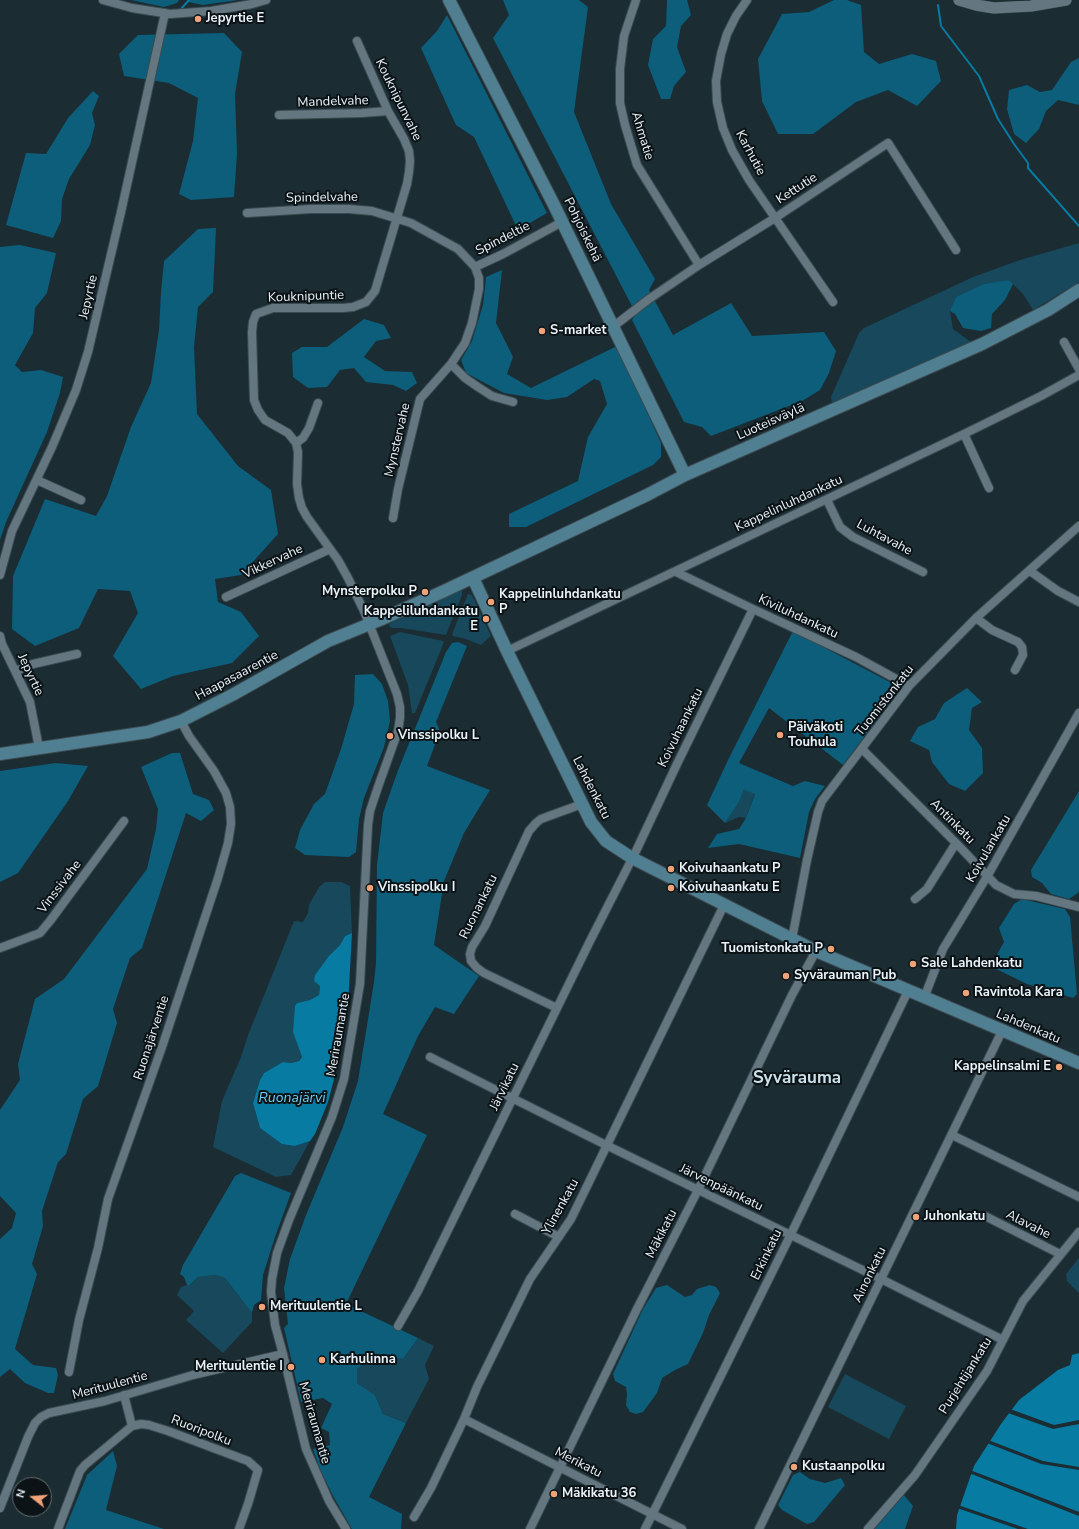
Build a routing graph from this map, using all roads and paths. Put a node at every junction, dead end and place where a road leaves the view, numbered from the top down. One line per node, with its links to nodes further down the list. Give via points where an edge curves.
1 (103, 0): 8 (street)
2 (266, 0): 8 (street, via 211,11)
3 (449, 0): 15 (main road, Pohjoiskehä)
4 (636, 0): 17 (street, Ahmatie, via 624,36 620,69 620,103 625,125 637,165)
5 (747, 0): 14 (street, Karhutie, via 727,34 721,54 716,81 717,102 723,128 732,150)
6 (959, 0): 7 (street, via 994,8 1031,6)
7 (1066, 0)
8 (165, 13): 31 (street, Jepyrtie, via 88,352 76,390)
9 (357, 41): 10 (street, Kouknipunvahe)
10 (388, 111): 11 (street, Mandelvahe); 13 (street, Kouknipunvahe, via 404,139 410,161 407,184)
11 (279, 115)
12 (247, 213): 13 (street, Spindelvahe, via 349,209)
13 (396, 217): 18 (street, Spindeltie, via 411,222 458,249); 29 (street, Kouknipuntie, via 375,291 366,302 343,308 273,308 256,314 252,332 254,400 266,420 288,433)
14 (775, 218): 16 (street, Kettutie, via 888,143); 17 (street, Kettutie); 20 (street, Karhutie)
15 (562, 222): 18 (street, Spindeltie); 21 (main road, Pohjoiskehä)
16 (956, 250)
17 (700, 265): 21 (street, Kettutie)
18 (475, 267): 23 (street, Mynstervahe, via 480,289 478,301 465,344)
19 (1079, 290): 30 (main road, Luoteisväylä, via 1048,310 982,344)
20 (833, 302)
21 (614, 326): 30 (main road, Pohjoiskehä)
22 (1064, 342): 24 (street)
23 (451, 364): 26 (street, via 465,378 492,396); 35 (street, Mynstervahe, via 420,399)
24 (1079, 370)
25 (1079, 375): 28 (street, Kappelinluhdankatu)
26 (513, 402)
27 (318, 403): 29 (street, via 309,428 303,438)
28 (964, 434): 32 (street); 34 (street, Kappelinluhdankatu)
29 (296, 443): 37 (street, via 297,484 302,508)
30 (685, 475): 42 (main road, Luoteisväylä)
31 (37, 480): 33 (street); 41 (street, Jepyrtie, via 12,531)
32 (989, 488)
33 (81, 500)
34 (826, 500): 39 (street, Kappelinluhdankatu); 40 (street, Luhtavahe, via 840,527 853,537)
35 (393, 518)
36 (1079, 526): 38 (street, Tuomistonkatu)
37 (330, 549): 43 (street, Vikkervahe); 47 (street, via 348,578)
38 (1030, 571): 44 (street); 46 (street, Tuomistonkatu)
39 (676, 572): 45 (street, Kiviluhdankatu); 49 (street, Kappelinluhdankatu)
40 (924, 572)
41 (0, 575)
42 (473, 578): 47 (main road, Haapasaarentie); 49 (main road, Lahdenkatu)
43 (226, 597)
44 (1079, 602)
45 (753, 609): 53 (street, Kiviluhdankatu, via 856,657); 62 (street, Koivuhaankatu)
46 (976, 618): 51 (street, via 992,630 1018,642 1022,647 1023,655); 53 (street, Tuomistonkatu)
47 (369, 625): 55 (main road, Haapasaarentie, via 328,641); 90 (street, Meriraumantie, via 397,694 400,718 368,824 360,984 344,1079 277,1253 272,1279 271,1305)
48 (0, 636): 52 (street, Jepyrtie)
49 (507, 651): 59 (main road, Lahdenkatu)
50 (77, 654): 52 (street, via 33,664)
51 (1015, 670)
52 (16, 671): 56 (street, Jepyrtie, via 30,702)
53 (909, 686): 57 (street, Tuomistonkatu)
54 (1079, 713): 63 (street, Koivulankatu)
55 (181, 721): 56 (main road, Haapasaarentie, via 148,732); 91 (street, Ruonajärventie, via 226,793 231,818 228,843 162,1047 108,1200)
56 (39, 748): 58 (main road, Haapasaarentie)
57 (862, 749): 61 (street, Antinkatu); 67 (street, Tuomistonkatu, via 822,801 807,860)
58 (0, 754)
59 (582, 804): 62 (main road, Lahdenkatu, via 597,831 606,841); 72 (street, Ruonankatu, via 541,819 529,832 470,954 471,961 477,968)
60 (124, 821): 68 (street, Vinssivahe, via 40,932)
61 (956, 843): 63 (street, Antinkatu); 64 (street, via 927,889)
62 (632, 858): 65 (main road, Lahdenkatu); 72 (street, Järvikatu)
63 (988, 875): 66 (street, Antinkatu, via 996,885 1014,894 1036,896); 71 (street, Koivulankatu, via 944,949)
64 (915, 899)
65 (724, 905): 67 (main road, Lahdenkatu); 78 (street, Ylinenkatu)
66 (1079, 907)
67 (792, 940): 69 (main road, Lahdenkatu)
68 (0, 948)
69 (816, 951): 70 (main road, Lahdenkatu); 79 (street, Mäkikatu)
70 (908, 991): 71 (main road, Lahdenkatu); 84 (street, Erkinkatu)
71 (924, 998): 73 (main road, Lahdenkatu)
72 (557, 1008): 76 (street, Järvikatu)
73 (1002, 1031): 75 (main road, Lahdenkatu); 77 (street, Ainonkatu)
74 (430, 1057): 76 (street, Järvenpäänkatu)
75 (1079, 1063)
76 (513, 1099): 78 (street, Järvenpäänkatu); 88 (street, Järvikatu, via 418,1291)
77 (952, 1135): 80 (street); 87 (street, Ainonkatu)
78 (606, 1145): 79 (street, Järvenpäänkatu); 85 (street, Ylinenkatu, via 571,1219)
79 (698, 1190): 84 (street, Järvenpäänkatu); 95 (street, Mäkikatu)
80 (1079, 1197)
81 (515, 1214): 85 (street)
82 (985, 1216): 86 (street, Alavahe)
83 (1079, 1232): 86 (street, Purjehtijankatu)
84 (790, 1236): 87 (street, Järvenpäänkatu); 97 (street, Erkinkatu)
85 (559, 1237): 93 (street, Ylinenkatu, via 530,1279)
86 (1060, 1254): 89 (street, Purjehtijankatu, via 1023,1301)
87 (881, 1279): 89 (street, Järvenpäänkatu); 105 (street, Ainonkatu)
88 (398, 1326)
89 (1002, 1340): 106 (street, Purjehtijankatu, via 987,1371 915,1475)
90 (283, 1354): 92 (street, Merituulentie, via 193,1375); 101 (street, Meriraumantie, via 310,1460 329,1501)
91 (69, 1372)
92 (124, 1395): 94 (street); 96 (street, Merituulentie, via 48,1413 41,1417 28,1436)
93 (464, 1419): 95 (street, Merikatu); 98 (street, Ylinenkatu)
94 (132, 1426): 99 (street, via 80,1471); 100 (street, Ruoripolku, via 141,1424 168,1431 248,1461 258,1470)
95 (560, 1468): 97 (street, Merikatu); 102 (street, Mäkikatu)
96 (0, 1508)
97 (652, 1514): 103 (street, Erkinkatu); 104 (street, Merikatu)
98 (414, 1517)
99 (58, 1529)
100 (239, 1529)
101 (346, 1529)
102 (530, 1529)
103 (645, 1529)
104 (682, 1529)
105 (759, 1529)
106 (868, 1529)

